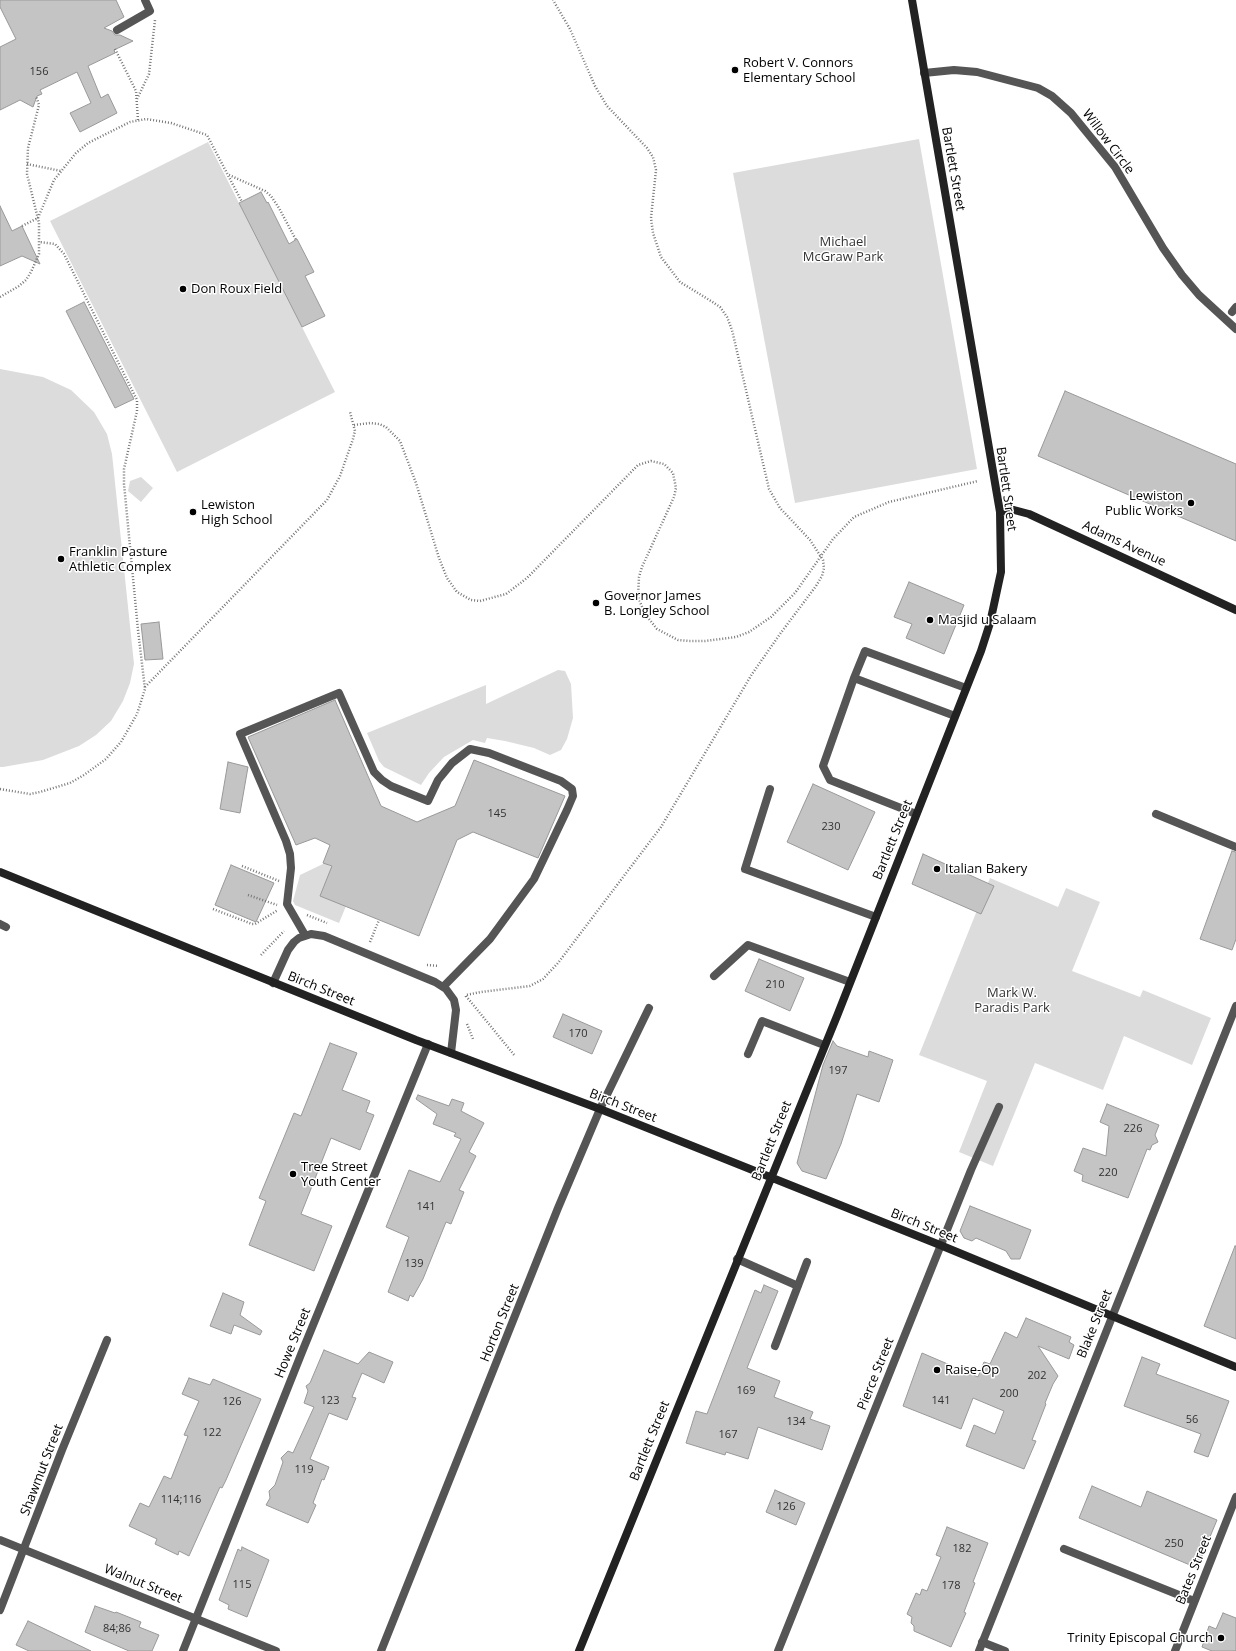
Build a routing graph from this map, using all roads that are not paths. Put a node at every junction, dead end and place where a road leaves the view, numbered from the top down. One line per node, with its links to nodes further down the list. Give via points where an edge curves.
1 (145, 0): 3 (street, via 150,11)
2 (912, 0): 4 (street, Bartlett Street)
3 (117, 30)
4 (924, 73): 5 (street, Willow Circle, via 954,70 977,72 1038,88 1052,96 1071,113 1115,167 1182,275); 6 (street, Bartlett Street)
5 (1236, 329)
6 (1000, 512): 7 (street, Adams Avenue, via 1014,510 1029,514); 9 (street, Bartlett Street, via 1001,572 990,623)
7 (1236, 610)
8 (854, 678): 9 (street, via 865,651); 10 (street); 12 (street, via 823,766 830,780)
9 (966, 688): 10 (street, Bartlett Street)
10 (955, 716): 12 (street, Bartlett Street)
11 (770, 789): 16 (street, via 745,869)
12 (916, 814): 16 (street, Bartlett Street)
13 (1156, 814): 14 (street)
14 (1236, 847)
15 (0, 872): 20 (street, Birch Street)
16 (876, 916): 19 (street, Bartlett Street)
17 (305, 935): 20 (street, via 291,946); 21 (street, via 324,936); 21 (street, via 287,904 290,854 286,841 240,734 338,693 374,772 391,786 428,801 438,780 452,763 470,749 489,753 568,784 572,789 573,796 534,879 490,939)
18 (714, 976): 19 (street, via 748,945)
19 (850, 982): 25 (street, Bartlett Street)
20 (273, 983): 24 (street, Birch Street)
21 (443, 987): 26 (street, via 451,993 456,1010)
22 (1236, 1006): 35 (street, Blake Street)
23 (649, 1008): 29 (street, Horton Street)
24 (428, 1044): 26 (street, Birch Street); 45 (street, Howe Street)
25 (824, 1045): 27 (street, via 762,1021); 30 (street, Bartlett Street)
26 (452, 1053): 29 (street, Birch Street)
27 (748, 1054)
28 (999, 1107): 31 (street, Pierce Street)
29 (600, 1109): 30 (street, Birch Street); 49 (street, Horton Street)
30 (770, 1177): 31 (street, Birch Street); 32 (street, Bartlett Street)
31 (940, 1245): 35 (street, Birch Street); 51 (street, Pierce Street)
32 (737, 1259): 34 (street); 50 (street, Bartlett Street)
33 (807, 1262): 34 (street)
34 (798, 1286): 37 (street)
35 (1111, 1316): 38 (street, Birch Street); 46 (street, Blake Street)
36 (107, 1340): 42 (street, Shawmut Street)
37 (775, 1346)
38 (1236, 1367)
39 (1236, 1497): 43 (street, Bates Street)
40 (0, 1540): 42 (street, Walnut Street)
41 (1064, 1549): 43 (street)
42 (24, 1550): 44 (street, Shawmut Street); 45 (street, Walnut Street)
43 (1194, 1601): 54 (street, Bates Street)
44 (0, 1610)
45 (196, 1618): 47 (street, Howe Street); 48 (street, Walnut Street)
46 (982, 1642): 52 (street, Blake Street); 53 (street)
47 (183, 1651)
48 (276, 1651)
49 (381, 1651)
50 (579, 1651)
51 (778, 1651)
52 (979, 1651)
53 (1005, 1651)
54 (1174, 1651)

